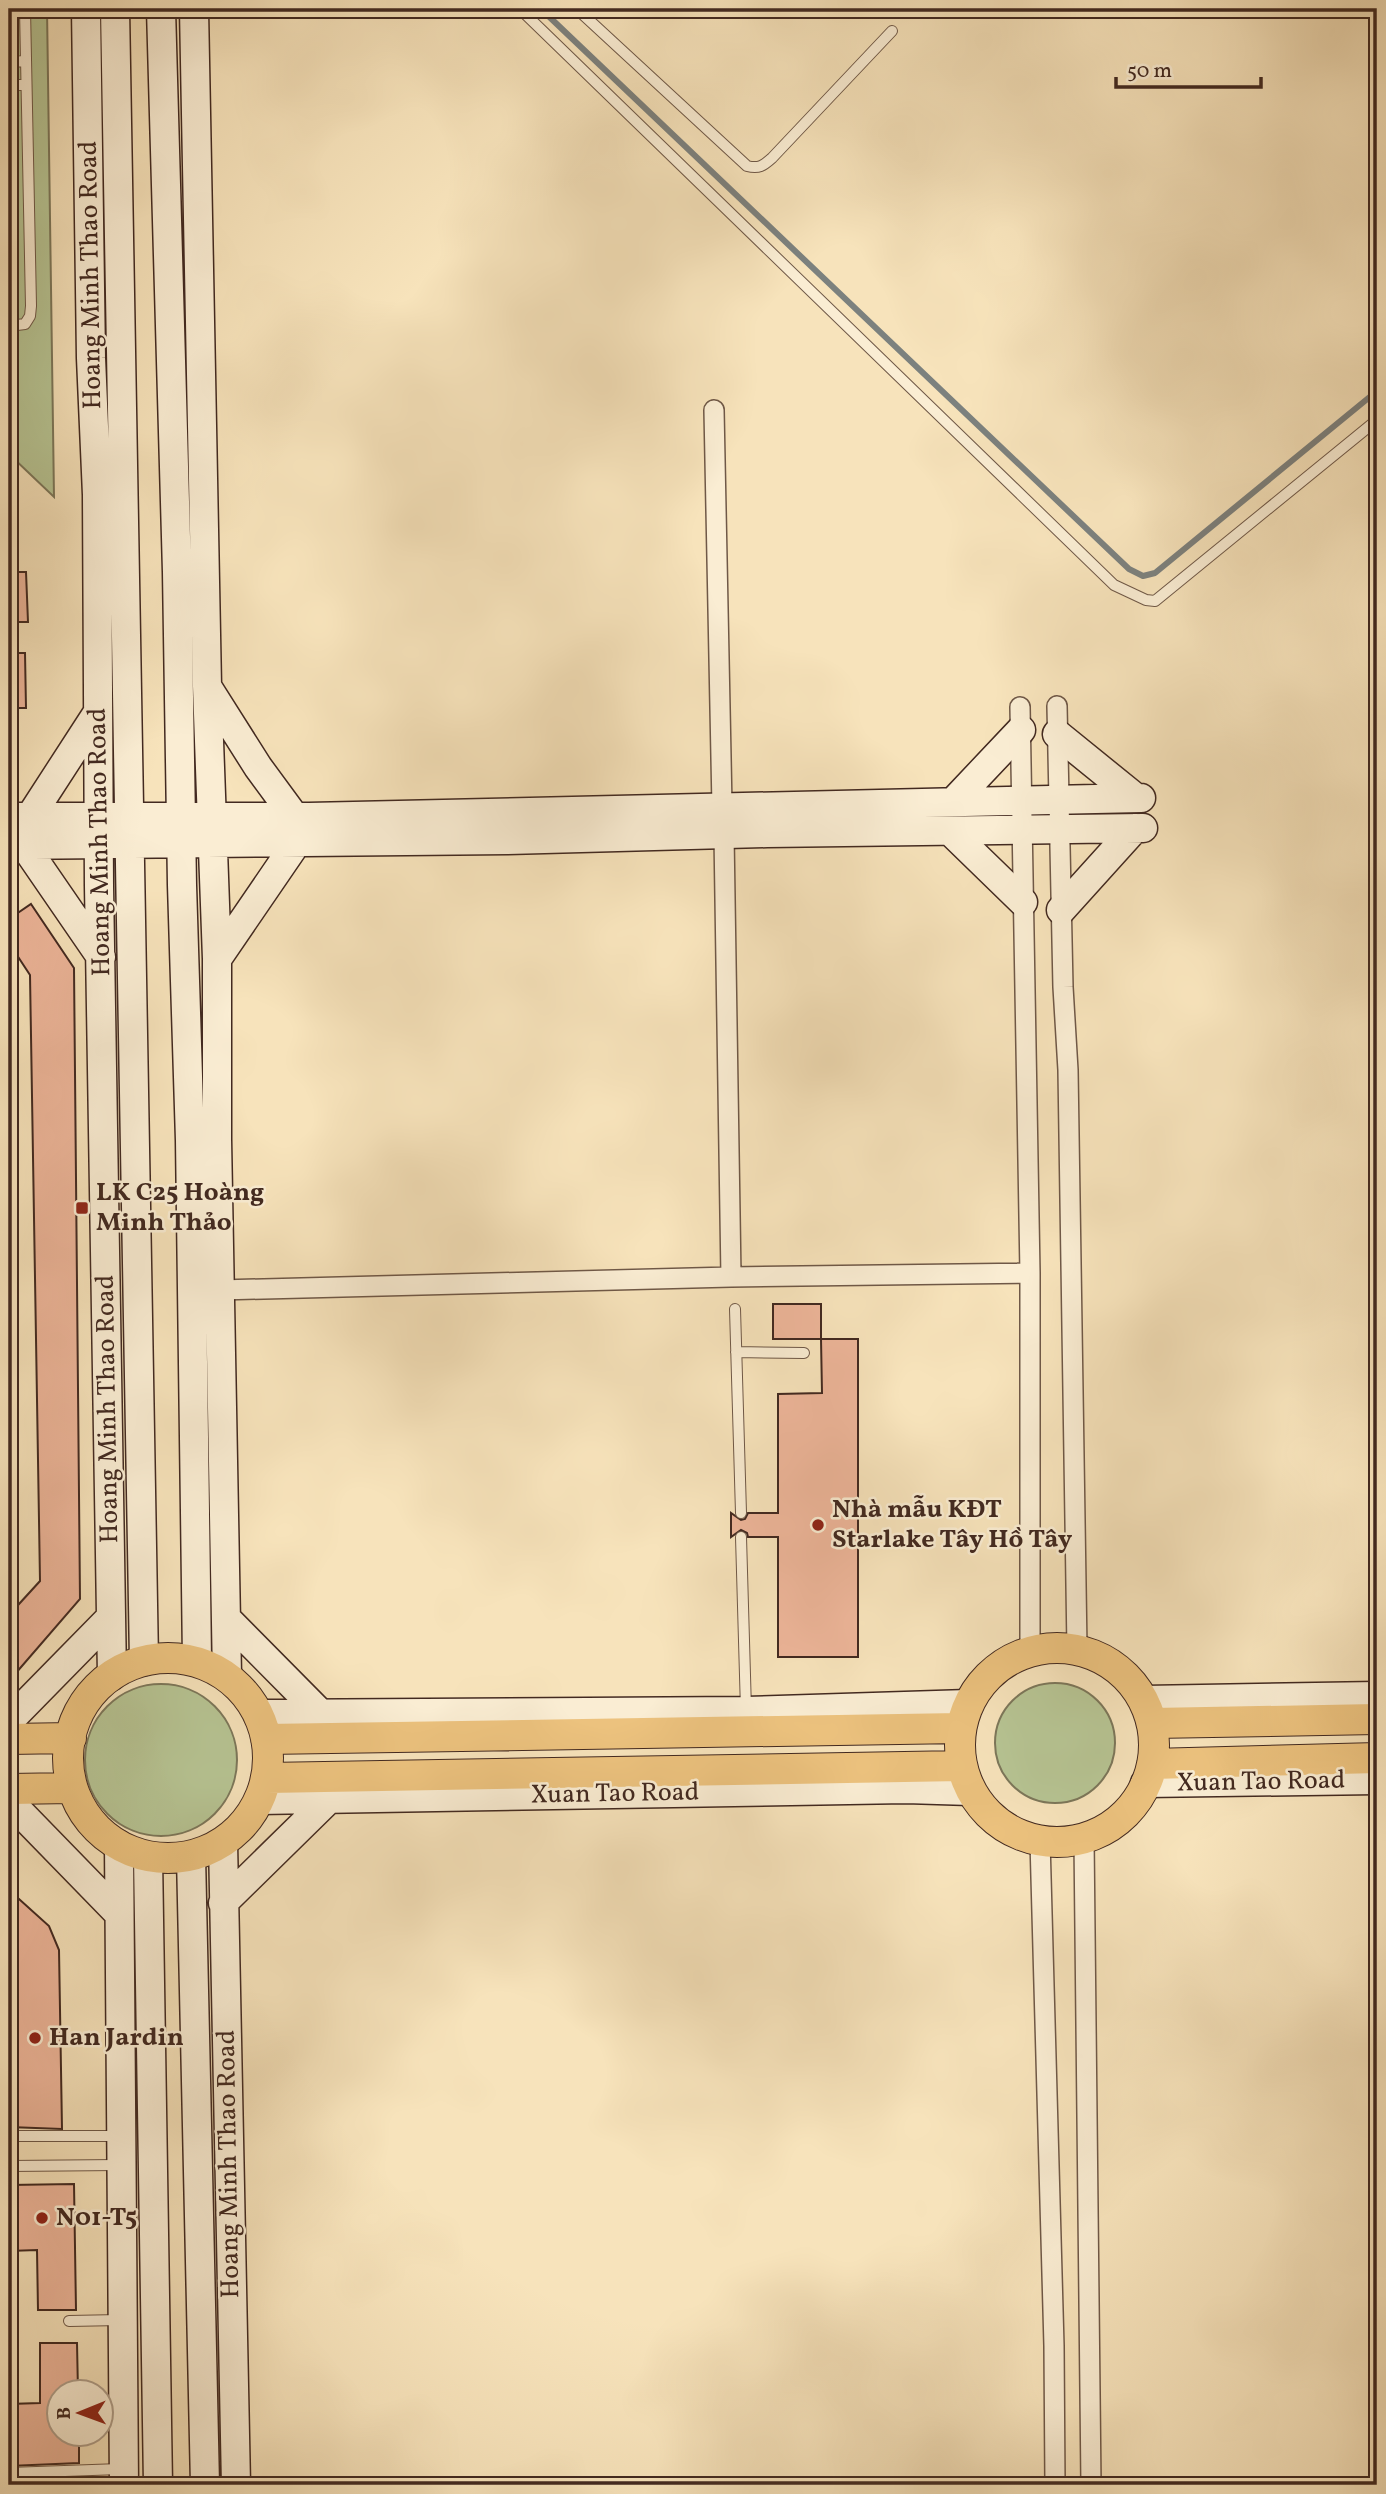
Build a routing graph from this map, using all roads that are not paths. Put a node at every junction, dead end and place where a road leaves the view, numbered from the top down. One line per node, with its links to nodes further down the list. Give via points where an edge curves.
1 (25, 9): 9 (lane)
2 (86, 9): 16 (main road, Hoang Minh Thao Road, via 91,358)
3 (115, 9): 16 (main road, Hoang Minh Thao Road)
4 (161, 9): 18 (main road)
5 (194, 9): 17 (main road)
6 (520, 9): 15 (lane, via 1114,585 1146,600 1159,598)
7 (577, 9): 8 (lane, via 747,166 756,168 772,158)
8 (892, 31)
9 (24, 61): 10 (lane); 12 (lane)
10 (9, 62)
11 (9, 85): 12 (lane)
12 (25, 85): 13 (lane, via 31,306 25,324)
13 (9, 326)
14 (713, 410): 26 (street)
15 (1377, 420)
16 (110, 495): 20 (main road, Hoang Minh Thao Road); 36 (main road, Hoang Minh Thao Road)
17 (206, 686): 18 (main road); 28 (main road); 29 (main road)
18 (178, 687): 34 (main road)
19 (1057, 706): 22 (street)
20 (98, 712): 27 (main road); 35 (main road, Hoang Minh Thao Road)
21 (1020, 719): 24 (street); 25 (main road)
22 (1057, 734): 23 (street); 23 (main road, via 1139,798)
23 (1059, 800): 24 (main road); 31 (street)
24 (1022, 801): 25 (main road); 30 (street)
25 (953, 802): 26 (main road)
26 (722, 807): 28 (main road)
27 (19, 817): 29 (main road)
28 (300, 825): 29 (main road); 33 (main road); 42 (main road)
29 (212, 830): 34 (main road); 42 (main road)
30 (1022, 830): 31 (main road); 32 (main road); 38 (street)
31 (1059, 830): 39 (street); 39 (main road, via 1139,828)
32 (950, 831): 33 (main road); 38 (main road)
33 (723, 835): 45 (street)
34 (181, 843): 36 (main road); 43 (main road)
35 (99, 844): 36 (main road); 37 (main road); 41 (main road, Hoang Minh Thao Road)
36 (130, 844): 40 (main road, Hoang Minh Thao Road)
37 (16, 845): 41 (main road)
38 (1023, 902): 44 (street)
39 (1061, 910): 54 (street, via 1068,1070)
40 (131, 956): 41 (main road); 57 (main road, Hoang Minh Thao Road)
41 (101, 957): 52 (main road, Hoang Minh Thao Road)
42 (218, 959): 43 (main road)
43 (204, 1140): 46 (main road); 56 (main road)
44 (1030, 1273): 45 (street); 55 (street)
45 (731, 1277): 46 (street)
46 (220, 1290): 53 (main road)
47 (735, 1309): 48 (lane)
48 (736, 1352): 49 (lane); 50 (lane)
49 (804, 1353)
50 (741, 1513)
51 (741, 1537): 61 (lane)
52 (111, 1617): 58 (main road, Hoang Minh Thao Road); 66 (main road)
53 (226, 1618): 59 (main road); 63 (main road)
54 (1077, 1649): 55 (main road, via 1044,1647); 62 (main road, via 1108,1661 1133,1684)
55 (1030, 1652): 64 (main road, via 1013,1657 986,1676)
56 (197, 1660): 57 (main road); 59 (main road)
57 (144, 1661): 58 (main road)
58 (112, 1676): 68 (main road, via 94,1689 76,1718)
59 (227, 1676): 67 (main road, via 240,1688)
60 (1377, 1696): 62 (main road)
61 (746, 1711): 63 (main road); 64 (main road)
62 (1149, 1712): 65 (main road); 71 (main road)
63 (322, 1715): 67 (main road)
64 (964, 1716): 67 (main road); 72 (main road)
65 (1377, 1719)
66 (9, 1721)
67 (263, 1727): 76 (main road, via 268,1746)
68 (71, 1738): 69 (main road); 74 (main road)
69 (9, 1739)
70 (1377, 1758): 71 (main road, Xuan Tao Road)
71 (1148, 1773): 73 (main road, Xuan Tao Road); 79 (main road, via 1142,1792 1126,1814)
72 (966, 1778): 76 (main road, Xuan Tao Road); 77 (main road, Xuan Tao Road, via 906,1789); 80 (main road, via 984,1811 1003,1827)
73 (1377, 1780)
74 (72, 1788): 75 (main road); 82 (main road, via 85,1816)
75 (9, 1789)
76 (263, 1789): 77 (main road, Xuan Tao Road); 81 (main road, via 256,1809)
77 (329, 1799): 85 (main road)
78 (9, 1801): 86 (main road)
79 (1084, 1839): 80 (main road); 99 (street)
80 (1040, 1841): 98 (street)
81 (223, 1842): 83 (main road); 85 (main road, Hoang Minh Thao Road)
82 (119, 1845): 84 (main road); 86 (main road)
83 (191, 1856): 84 (main road, via 173,1860); 96 (main road, Hoang Minh Thao Road)
84 (148, 1857): 95 (main road)
85 (223, 1903): 97 (main road, Hoang Minh Thao Road)
86 (119, 1914): 88 (main road)
87 (9, 2136): 88 (lane)
88 (121, 2136): 89 (main road)
89 (122, 2165): 90 (lane); 91 (main road)
90 (9, 2166)
91 (124, 2320): 92 (lane); 94 (main road)
92 (69, 2321)
93 (9, 2473): 94 (lane)
94 (124, 2477)
95 (158, 2485)
96 (205, 2485)
97 (236, 2485)
98 (1055, 2485)
99 (1091, 2485)

